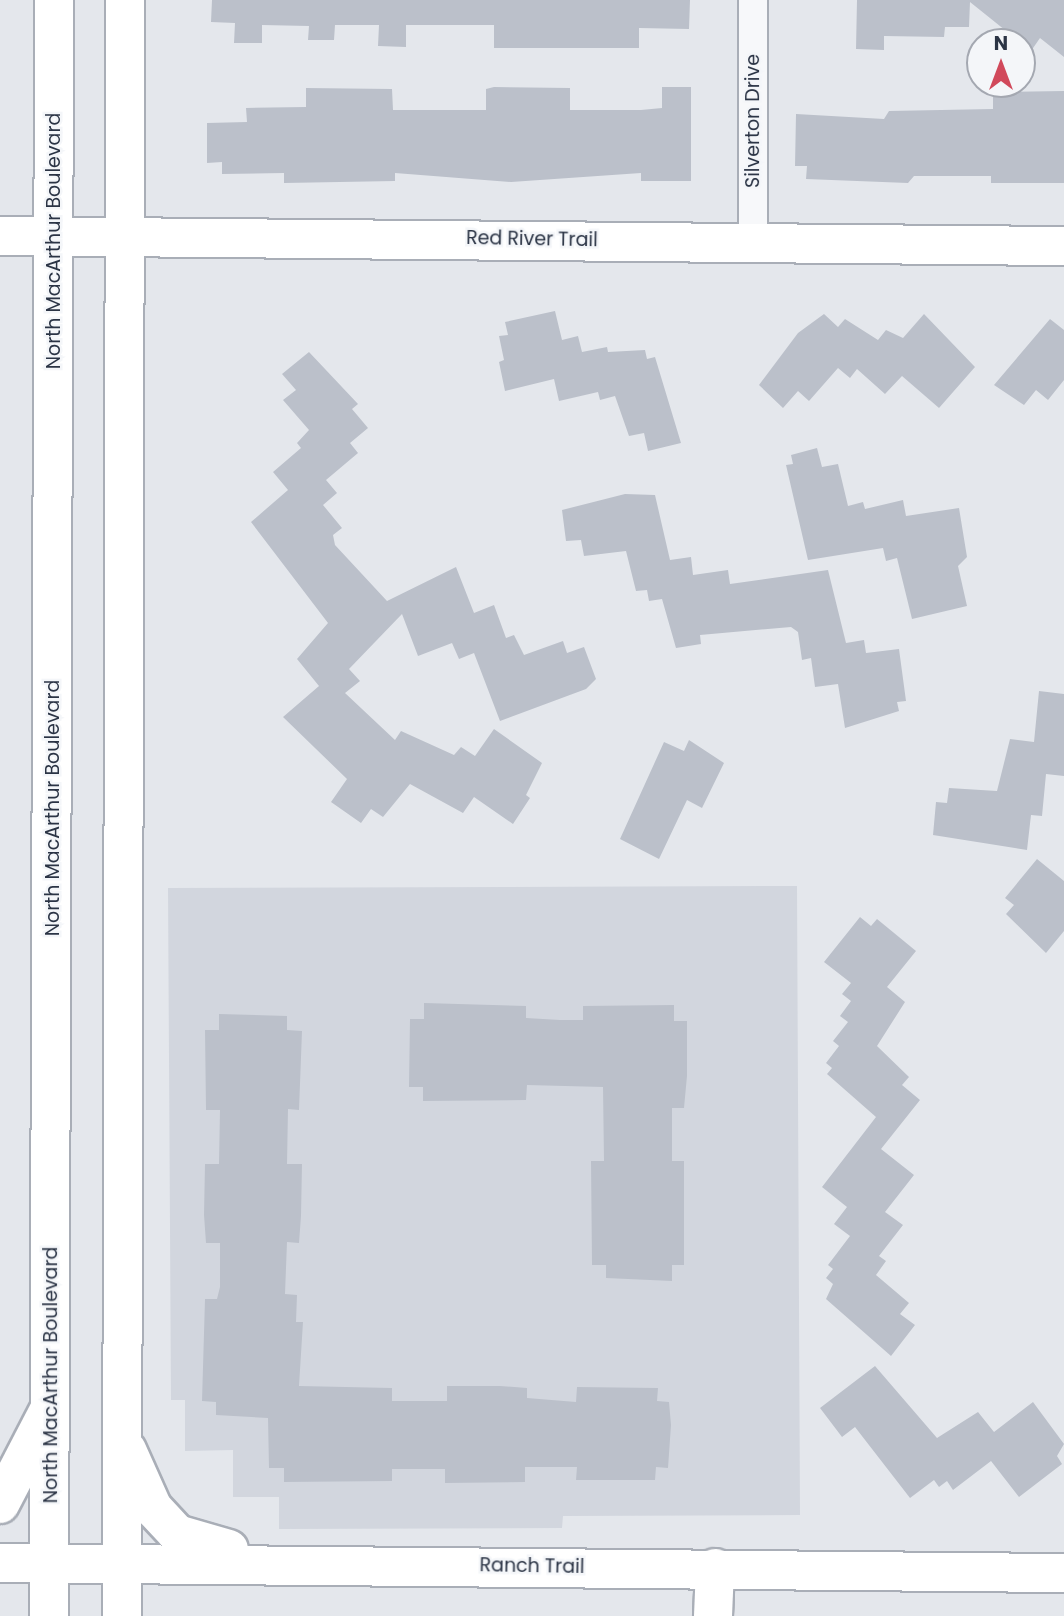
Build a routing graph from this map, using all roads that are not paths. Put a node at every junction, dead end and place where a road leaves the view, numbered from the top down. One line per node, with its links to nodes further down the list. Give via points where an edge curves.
1 (54, 0): 5 (main road, North MacArthur Boulevard)
2 (125, 0): 6 (main road)
3 (752, 0): 7 (street, Silverton Drive)
4 (0, 236): 5 (main road, Red River Trail)
5 (54, 236): 6 (main road, Red River Trail); 9 (main road, North MacArthur Boulevard)
6 (124, 236): 7 (main road, Red River Trail); 10 (main road)
7 (754, 242): 8 (main road, Red River Trail)
8 (1064, 246)
9 (51, 1405): 11 (main road); 15 (main road, North MacArthur Boulevard)
10 (119, 1423): 12 (main road); 14 (main road, via 135,1478 177,1534)
11 (0, 1504)
12 (122, 1561): 14 (main road, Ranch Trail); 15 (main road, Ranch Trail); 19 (main road)
13 (0, 1563): 15 (main road, Ranch Trail)
14 (278, 1563): 16 (main road, Ranch Trail)
15 (48, 1564): 18 (main road, North MacArthur Boulevard)
16 (715, 1568): 17 (main road, Ranch Trail); 20 (main road)
17 (1064, 1573)
18 (49, 1616)
19 (122, 1616)
20 (713, 1616)

